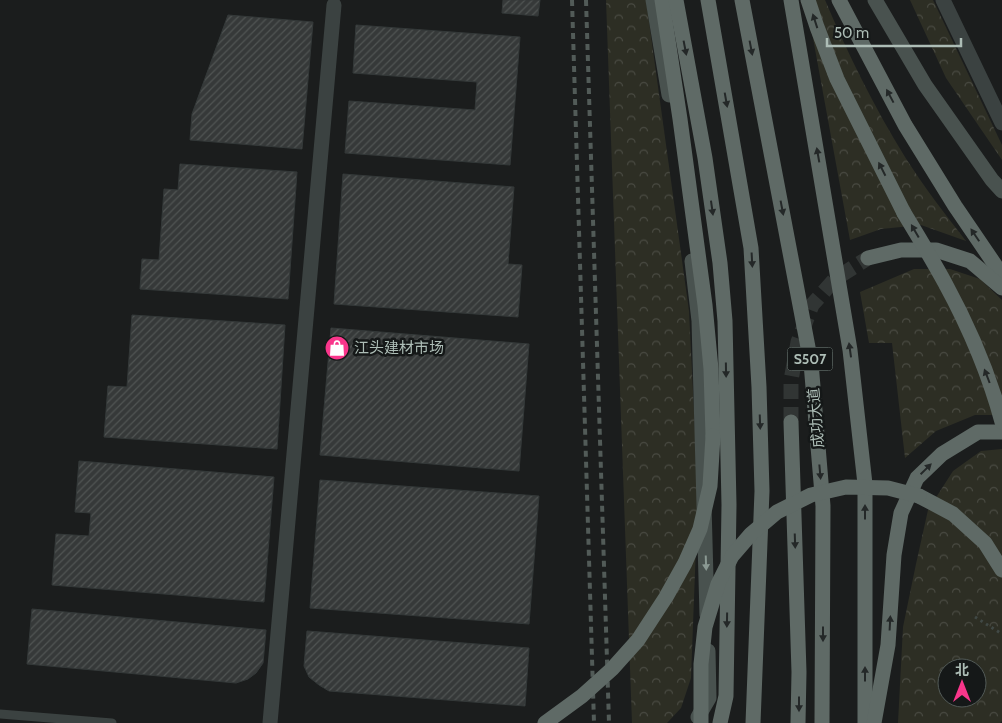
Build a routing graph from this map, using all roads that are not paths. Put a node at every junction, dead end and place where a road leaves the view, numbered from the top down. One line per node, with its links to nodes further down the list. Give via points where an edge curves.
1 (653, 0): 25 (main road, one-way to 25, via 680,160 699,322 709,698)
2 (662, 0): 24 (highway, bridge, via 706,305 711,369 710,486 700,529 685,563 638,640 582,696)
3 (676, 0): 27 (highway, one-way to 27, via 705,158 725,322 729,505 726,696)
4 (708, 0): 28 (highway, one-way to 28, via 751,248 762,491)
5 (742, 0): 30 (highway, 成功大道 / S507, one-way to 30, via 811,363 823,506)
6 (791, 0): 31 (highway, S507, one-way to 6, via 865,484 850,350)
7 (808, 0): 18 (highway, one-way to 7, bridge, via 972,338 945,283 904,213 837,79)
8 (839, 0): 15 (highway, one-way to 8, via 905,124)
9 (874, 0): 13 (main road, via 925,84)
10 (943, 0): 12 (street)
11 (334, 5): 23 (street)
12 (1002, 123)
13 (1002, 191)
14 (868, 258): 16 (highway, via 901,250 936,250 970,261)
15 (1002, 275)
16 (1002, 288)
17 (791, 422): 29 (highway, one-way to 29)
18 (1002, 422)
19 (1002, 432): 32 (highway, one-way to 19, via 888,645 894,555 901,513 917,478 942,454 978,432)
20 (1002, 570): 26 (highway, bridge, via 985,543 953,514 919,496 888,488 846,487 811,495 777,512 732,556 718,584 705,627)
21 (0, 714): 22 (lane)
22 (112, 723)
23 (270, 723)
24 (545, 723)
25 (694, 723)
26 (701, 723)
27 (720, 723)
28 (753, 723)
29 (798, 723)
30 (822, 723)
31 (865, 723)
32 (874, 723)

